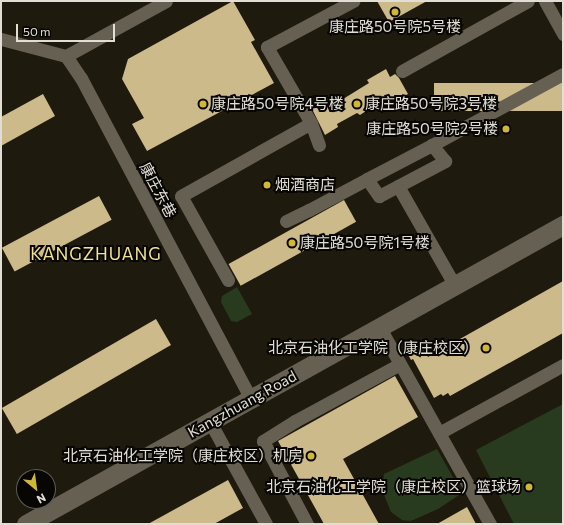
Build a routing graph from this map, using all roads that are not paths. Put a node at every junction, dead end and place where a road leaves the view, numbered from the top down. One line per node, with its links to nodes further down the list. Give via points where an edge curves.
1 (166, 1): 7 (street)
2 (353, 1): 10 (street, via 267,47)
3 (528, 1): 8 (street)
4 (545, 1): 5 (street)
5 (563, 34)
6 (1, 39): 7 (street)
7 (66, 56): 22 (street, 康庄东巷)
8 (402, 71)
9 (563, 74): 12 (street)
10 (311, 123): 11 (street); 17 (street, via 181,196)
11 (319, 145)
12 (432, 145): 13 (street); 14 (street, via 445,161)
13 (367, 179): 14 (street, via 379,196); 15 (street)
14 (398, 186): 18 (street)
15 (286, 221)
16 (563, 225): 18 (street, Kangzhuang Road)
17 (228, 280)
18 (455, 286): 19 (street, Kangzhuang Road)
19 (380, 328): 20 (street); 22 (street, Kangzhuang Road)
20 (400, 364): 24 (street); 27 (street, via 263,441)
21 (563, 365): 24 (street)
22 (251, 399): 23 (street, Kangzhuang Road)
23 (210, 422): 25 (street); 26 (street, Kangzhuang Road)
24 (439, 433): 28 (street)
25 (264, 523)
26 (26, 524)
27 (307, 524)
28 (490, 524)

